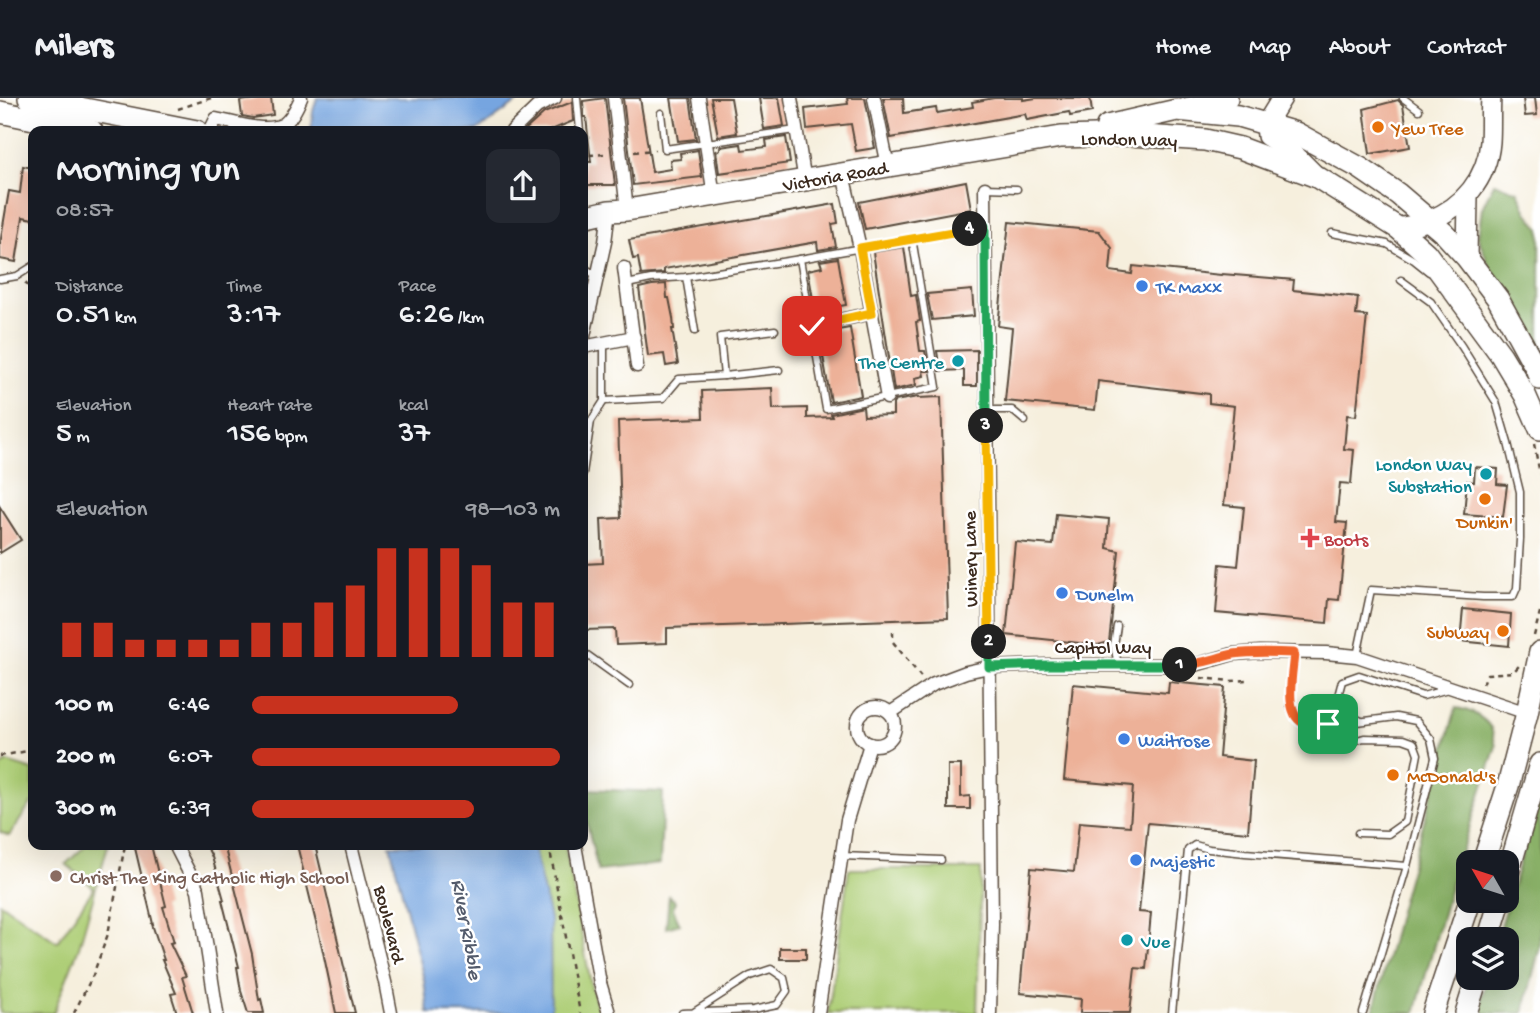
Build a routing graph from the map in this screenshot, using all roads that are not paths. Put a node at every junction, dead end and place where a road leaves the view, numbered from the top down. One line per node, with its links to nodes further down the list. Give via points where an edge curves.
1 (6, 98): 16 (street)
2 (29, 98): 20 (highway)
3 (301, 98): 23 (street, via 284,124)
4 (555, 98): 24 (street)
5 (577, 98): 25 (lane)
6 (614, 98): 38 (street)
7 (699, 98): 28 (street)
8 (791, 98): 26 (street)
9 (874, 98): 29 (street)
10 (1228, 98): 14 (main road)
11 (1282, 98): 18 (main road)
12 (1403, 98): 15 (lane)
13 (1491, 98): 36 (main road, via 1488,158)
14 (1177, 110): 18 (highway, London Way); 27 (highway, London Way)
15 (1419, 110)
16 (0, 113): 19 (highway)
17 (661, 113): 28 (lane, via 665,149)
18 (1266, 124): 31 (main road, via 1267,136 1291,151); 40 (highway, London Way, via 1296,133 1360,168)
19 (66, 126)
20 (172, 126)
21 (213, 126): 22 (street, via 216,120)
22 (249, 126)
23 (276, 126)
24 (517, 126)
25 (580, 126)
26 (796, 130): 28 (lane); 32 (street)
27 (1061, 137): 29 (highway, Victoria Road); 31 (highway, London Way, via 1205,140)
28 (707, 144): 35 (street)
29 (888, 166): 30 (highway, Victoria Road)
30 (844, 174): 32 (highway, Victoria Road); 45 (street)
31 (1317, 177): 42 (highway, London Way)
32 (805, 181): 35 (highway, Victoria Road)
33 (985, 188): 34 (lane); 41 (street, Winery Lane)
34 (1017, 189)
35 (714, 196): 38 (highway, Victoria Road)
36 (1468, 196): 40 (main road); 46 (main road)
37 (588, 203): 38 (highway)
38 (618, 210): 39 (highway, Victoria Road); 51 (street)
39 (588, 216)
40 (1429, 221): 42 (main road); 46 (highway, London Way)
41 (985, 226): 44 (lane); 71 (street, Winery Lane)
42 (1398, 228): 56 (highway, London Way)
43 (1332, 233): 56 (lane, via 1387,244)
44 (912, 238): 45 (lane); 69 (lane, via 937,387)
45 (860, 248): 47 (lane); 57 (street)
46 (1467, 258): 68 (highway, London Way, via 1498,299)
47 (800, 259): 52 (lane); 59 (lane)
48 (624, 268): 55 (street)
49 (28, 269): 53 (lane)
50 (588, 270): 51 (lane)
51 (597, 276): 58 (street)
52 (686, 277): 55 (lane); 61 (lane)
53 (0, 279)
54 (1401, 280): 79 (lane, via 1431,302 1496,402 1520,492 1517,588 1513,597 1371,590)
55 (626, 284): 62 (street)
56 (1451, 285): 73 (highway, London Way, via 1501,355)
57 (872, 313): 59 (street); 69 (street)
58 (588, 317)
59 (812, 326): 69 (lane, via 826,409)
60 (775, 330): 67 (lane, via 720,337)
61 (695, 331)
62 (634, 337): 63 (street); 65 (street)
63 (604, 342): 64 (street); 70 (lane)
64 (588, 346)
65 (637, 366)
66 (779, 370): 67 (lane)
67 (724, 376): 70 (lane, via 679,379 663,398)
68 (1540, 379)
69 (887, 398)
70 (604, 401): 74 (lane, via 591,421)
71 (986, 410): 72 (lane, via 1012,410); 81 (street, Winery Lane)
72 (1025, 421)
73 (1540, 429)
74 (588, 440)
75 (1116, 626): 80 (lane)
76 (1294, 653): 79 (street, Capitol Way); 80 (street, Capitol Way, via 1233,654 1195,665); 86 (lane, via 1290,706 1295,717 1305,724)
77 (1532, 653): 85 (highway)
78 (588, 656): 82 (lane)
79 (1357, 656): 83 (street, Capitol Way)
80 (1118, 665): 81 (street, Capitol Way)
81 (989, 667): 84 (street, Capitol Way, via 934,684); 107 (street, Winery Lane)
82 (629, 685)
83 (1453, 688): 85 (street, Capitol Way); 86 (lane, via 1423,696 1359,675 1342,681 1338,696 1344,712)
84 (891, 713): 87 (street, via 895,727 891,738); 87 (street, Capitol Way, via 877,707 861,714 858,732)
85 (1534, 716): 94 (highway)
86 (1362, 721): 98 (lane, via 1396,717 1416,721 1431,740 1435,758)
87 (870, 744): 96 (street, via 846,820)
88 (1334, 747): 90 (lane, via 1364,738 1403,739 1414,743 1418,754 1405,822 1388,834)
89 (1540, 764): 95 (highway)
90 (1358, 832)
91 (178, 850): 102 (street, via 198,890)
92 (352, 850): 103 (street, Boulevard)
93 (576, 850): 104 (street)
94 (1487, 850)
95 (1515, 850)
96 (841, 856): 97 (lane); 106 (street)
97 (941, 860)
98 (1407, 866): 108 (lane, via 1195,845 1188,850); 109 (lane)
99 (1466, 914): 110 (highway)
100 (1473, 990): 111 (highway)
101 (694, 1012): 101 (lane, via 750,976 771,969 785,978 787,991 777,1005); 105 (lane)
102 (217, 1013)
103 (391, 1013)
104 (609, 1013)
105 (682, 1013)
106 (818, 1013)
107 (990, 1013)
108 (1172, 1013)
109 (1363, 1013)
110 (1433, 1013)
111 (1466, 1013)

